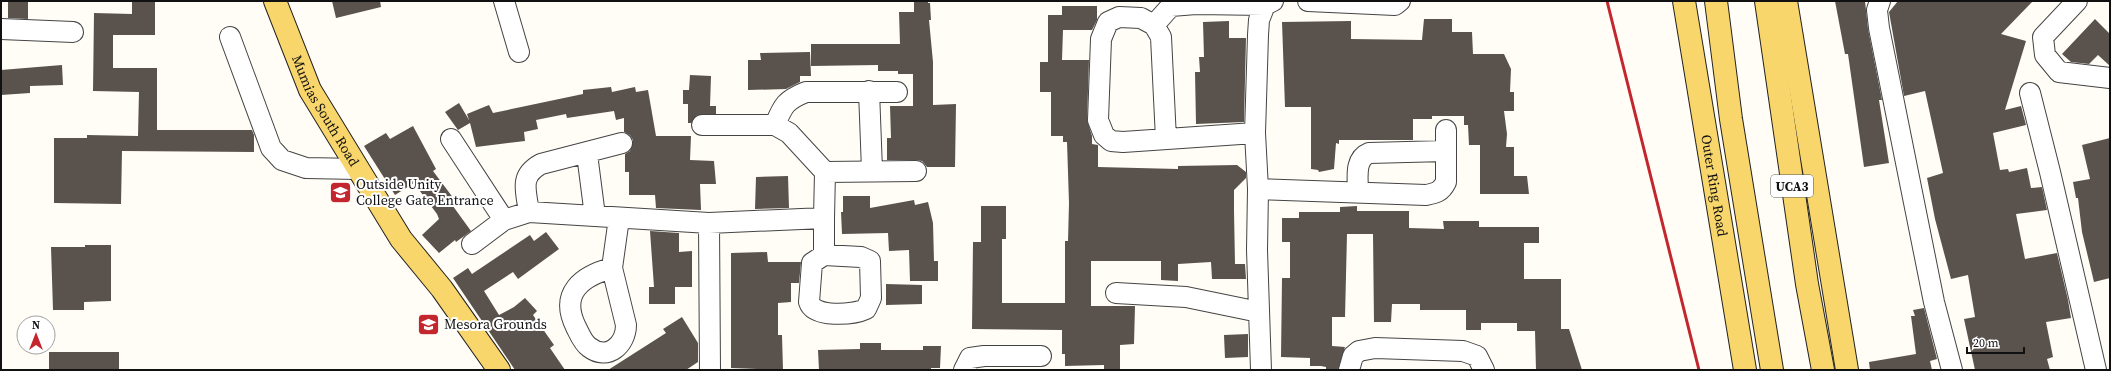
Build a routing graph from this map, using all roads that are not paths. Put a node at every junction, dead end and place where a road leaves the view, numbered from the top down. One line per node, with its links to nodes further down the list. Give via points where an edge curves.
1 (275, 1): 30 (main road, Mumias South Road, via 310,90)
2 (504, 1): 16 (street)
3 (1308, 1): 4 (street, via 1396,5)
4 (1400, 1)
5 (1684, 1): 54 (main road, Outer Ring Road)
6 (1716, 1): 55 (main road, Outer Ring Road, via 1731,119)
7 (1766, 1): 56 (main road, UCA3)
8 (1786, 1): 57 (main road, UCA3)
9 (1880, 1): 58 (street, via 1877,10 1879,28 1934,302)
10 (2077, 1): 17 (street, via 2043,37 2045,55 2059,72)
11 (1269, 3): 12 (street, via 1171,6); 24 (street, via 1259,20)
12 (1154, 25): 26 (street, via 1161,37); 26 (street, via 1141,18 1119,17 1108,22 1101,38 1098,120 1104,135 1111,141)
13 (1, 29): 14 (street)
14 (73, 32)
15 (230, 37): 30 (street, via 271,148 282,160 306,168)
16 (519, 52)
17 (2110, 78)
18 (869, 91): 19 (street); 21 (street, via 806,92 782,106); 31 (street)
19 (897, 92)
20 (2030, 93): 59 (street)
21 (775, 124): 22 (street); 32 (street, via 789,133)
22 (702, 126)
23 (1446, 130): 28 (street)
24 (1255, 133): 26 (street); 34 (street)
25 (451, 139): 40 (street)
26 (1166, 139)
27 (622, 143): 29 (street)
28 (1445, 151): 35 (street, via 1364,155 1359,161); 35 (street, via 1446,182 1442,190 1426,195)
29 (587, 154): 36 (street, via 541,164 531,170 525,186); 37 (street)
30 (358, 169): 48 (main road, Mumias South Road, via 402,239 442,289)
31 (872, 170): 32 (street); 33 (street)
32 (825, 172): 39 (street)
33 (916, 172)
34 (1258, 189): 35 (street); 46 (street)
35 (1358, 192)
36 (529, 212): 37 (street); 40 (street)
37 (595, 216): 38 (street)
38 (619, 218): 41 (street); 44 (street)
39 (824, 218): 41 (street); 43 (street)
40 (504, 220): 42 (street)
41 (709, 223): 49 (street)
42 (472, 244)
43 (824, 255)
44 (612, 268)
45 (1116, 293): 46 (street, via 1186,297)
46 (1259, 312): 51 (street)
47 (1041, 356): 50 (street, via 970,358)
48 (498, 370)
49 (710, 370)
50 (964, 370)
51 (1261, 370)
52 (1349, 370): 53 (street, via 1353,356 1359,351 1375,348 1463,351 1477,356)
53 (1484, 370)
54 (1745, 370)
55 (1772, 370)
56 (1822, 370)
57 (1847, 370)
58 (1952, 370)
59 (2096, 370)

